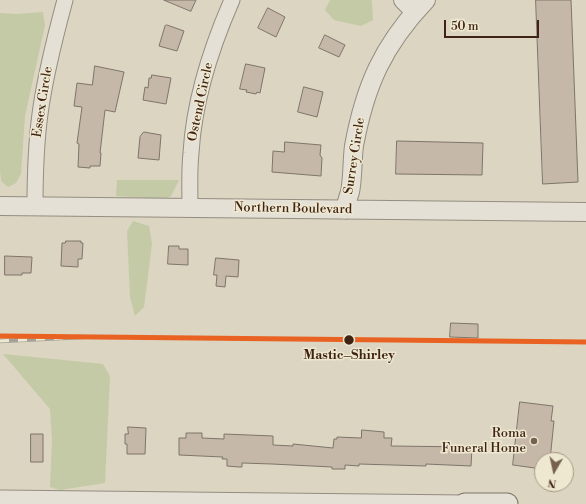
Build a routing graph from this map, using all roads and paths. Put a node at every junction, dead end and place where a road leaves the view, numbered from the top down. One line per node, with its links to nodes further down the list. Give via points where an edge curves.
1 (65, 0): 5 (street, Essex Circle, via 40,113)
2 (232, 0): 6 (street, Ostend Circle, via 217,35 198,103 191,153)
3 (415, 4): 7 (street, Surrey Circle, via 378,66 368,92 356,136 350,192)
4 (0, 206): 5 (street, Northern Boulevard)
5 (34, 206): 6 (street, Northern Boulevard)
6 (190, 208): 7 (street, Northern Boulevard)
7 (345, 210): 8 (street, Northern Boulevard)
8 (586, 212)
9 (0, 498): 10 (street)
10 (204, 502): 11 (street)
11 (465, 504): 12 (main road)
12 (507, 504)

